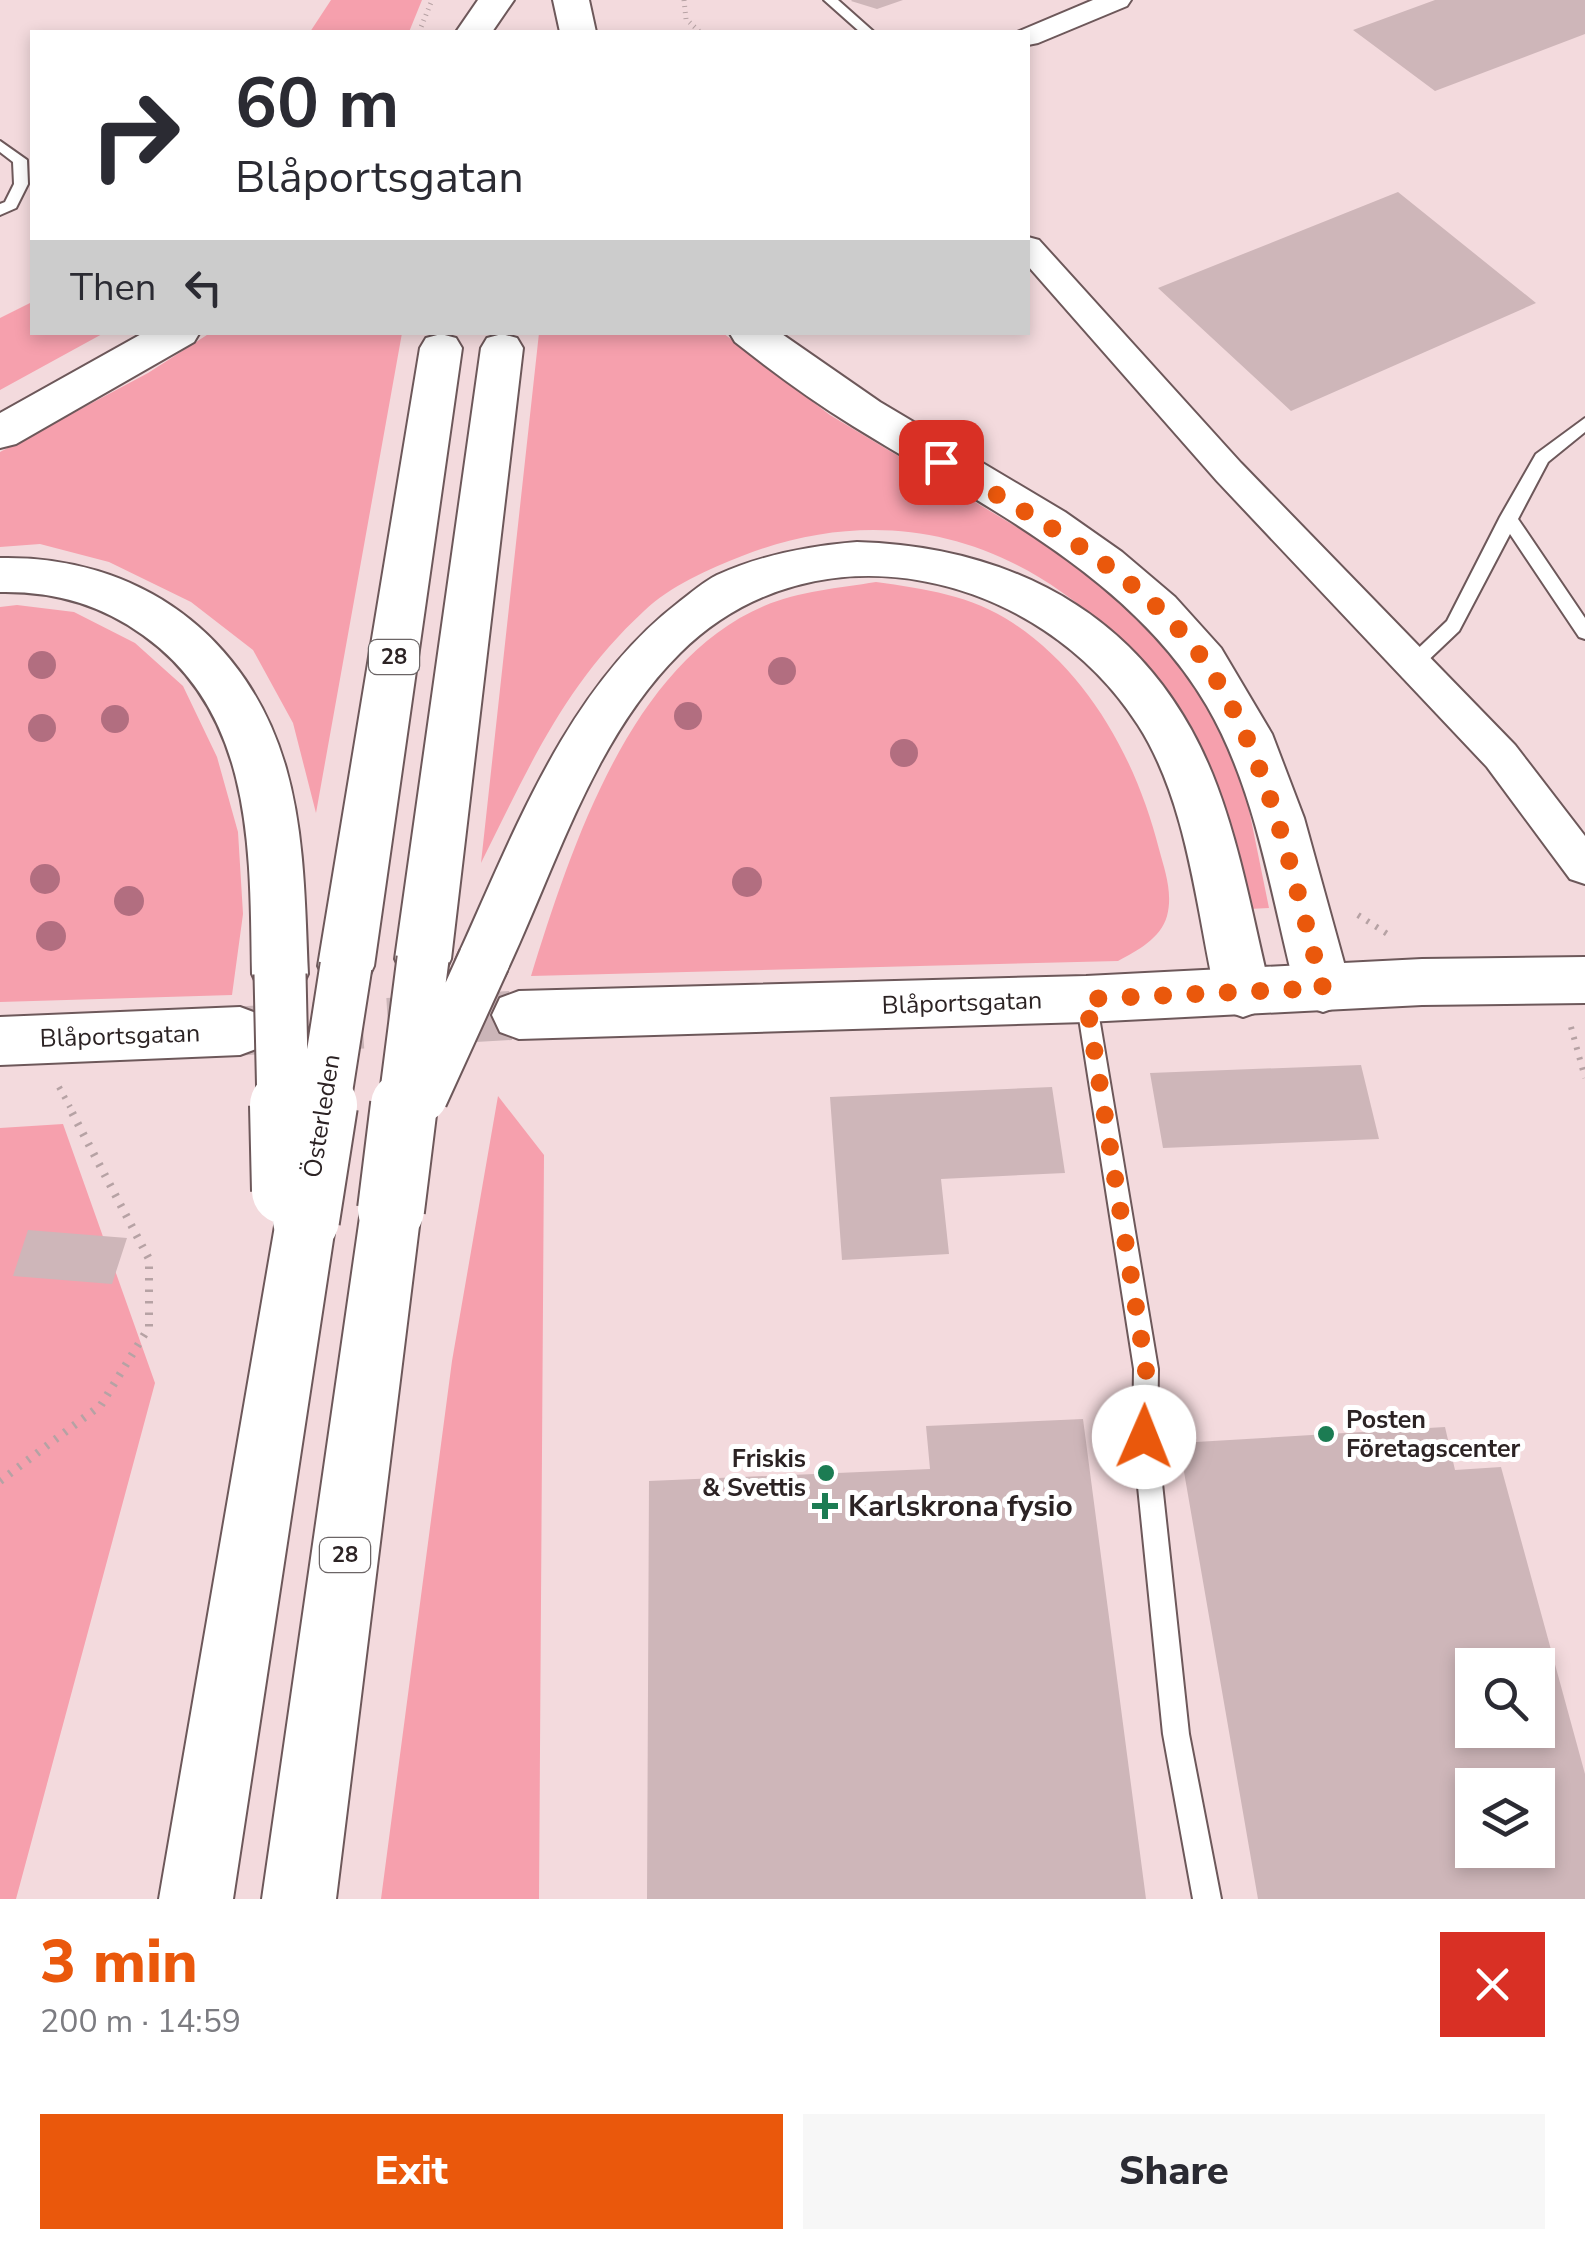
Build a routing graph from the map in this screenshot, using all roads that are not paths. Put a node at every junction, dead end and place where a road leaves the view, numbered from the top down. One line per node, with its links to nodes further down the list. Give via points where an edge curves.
1 (496, 0): 6 (main road); 7 (main road)
2 (546, 0): 8 (main road)
3 (571, 0): 9 (main road)
4 (830, 0): 10 (lane)
5 (1117, 0): 11 (street)
6 (475, 30)
7 (491, 30)
8 (542, 30)
9 (578, 30)
10 (865, 30)
11 (1030, 35)
12 (0, 145): 13 (lane, via 20,160 21,184 11,205)
13 (0, 210)
14 (1030, 249): 24 (street)
15 (174, 335): 20 (main road)
16 (754, 335): 26 (main road, via 832,395 1109,567 1205,662 1263,778)
17 (443, 340): 34 (main road, Österleden / 28, bridge, via 346,966)
18 (503, 340): 33 (main road, 28, bridge)
19 (1585, 424): 21 (lane, via 1542,458)
20 (0, 433)
21 (1508, 518): 23 (lane); 24 (lane, via 1453,626)
22 (0, 576): 34 (main road, bridge, via 62,580 112,593 190,642 219,676 262,764)
23 (1585, 632)
24 (1413, 664): 25 (street, via 1501,756)
25 (1585, 867)
26 (1323, 988): 27 (street, Blåportsgatan); 29 (street, Blåportsgatan, via 1422,982)
27 (1243, 992): 28 (street, Blåportsgatan); 33 (main road, bridge, via 1190,779 1158,714 1112,661 1062,616 1008,587 946,567 883,558 809,564 732,588 662,641 616,701 572,773 484,960)
28 (1086, 999): 30 (street, Blåportsgatan); 37 (lane, via 1146,1369 1144,1437 1176,1734)
29 (1577, 1001)
30 (519, 1015)
31 (240, 1031): 32 (street, Blåportsgatan)
32 (0, 1041)
33 (395, 1180): 36 (main road, 28)
34 (295, 1220): 35 (main road, Österleden / 28, via 288,1332)
35 (196, 1899)
36 (299, 1899)
37 (1207, 1899)

